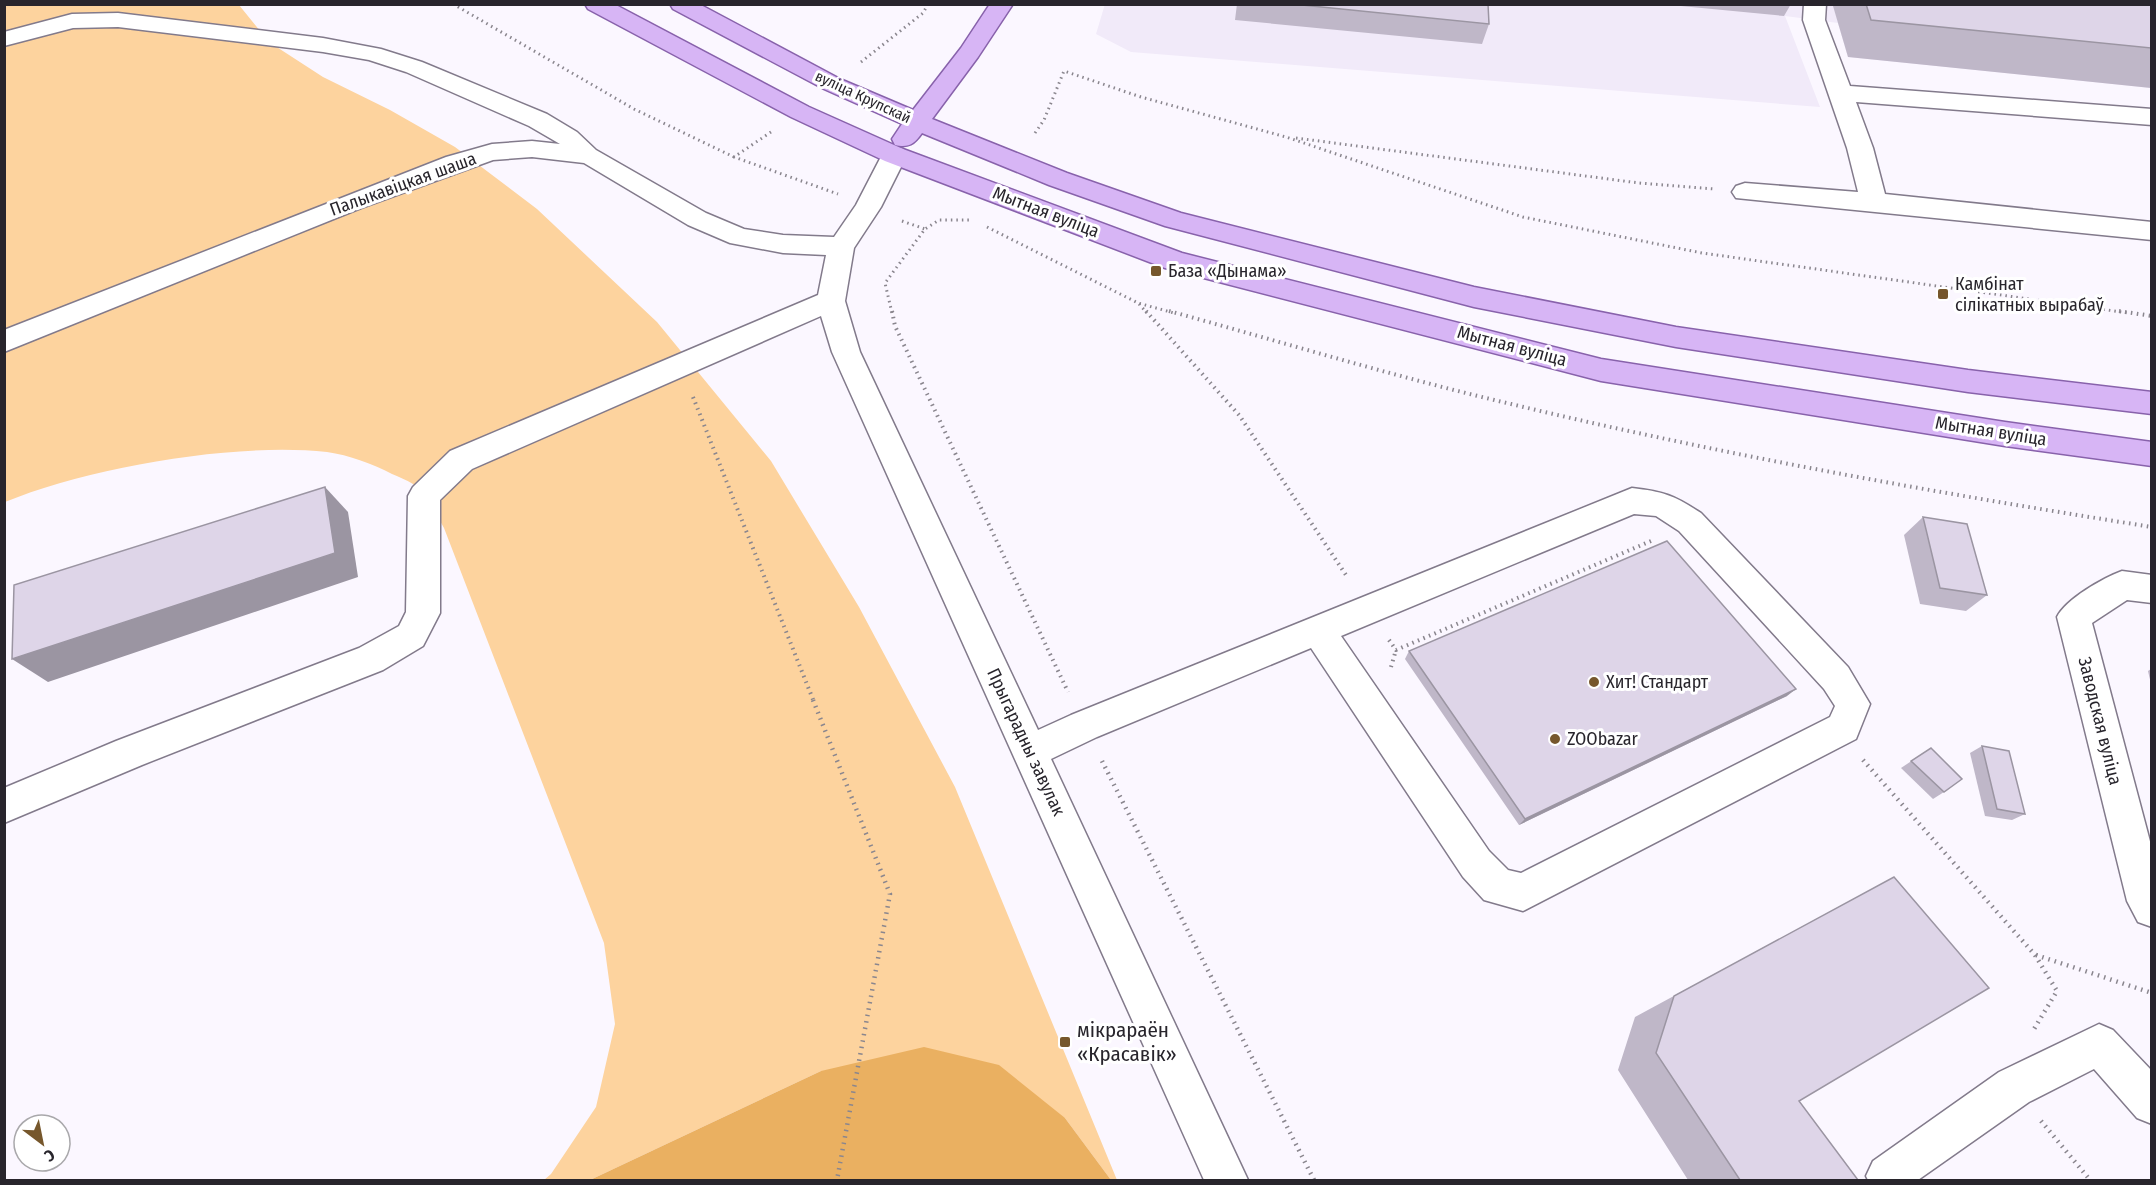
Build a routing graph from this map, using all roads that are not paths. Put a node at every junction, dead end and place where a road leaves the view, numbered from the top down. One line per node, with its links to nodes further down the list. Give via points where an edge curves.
1 (596, 4): 9 (main road, via 800,112)
2 (681, 4): 8 (main road, вуліца Крупскай, via 832,84)
3 (1002, 4): 8 (main road, вуліца Крупскай)
4 (1815, 4): 6 (street, via 1814,20)
5 (4, 39): 10 (street, via 72,21 118,20 374,54 538,120)
6 (1840, 93): 7 (street); 12 (street)
7 (2151, 117)
8 (916, 121): 9 (main road); 17 (main road, Мытная вуліца, via 1058,179 1174,219 1474,297 1676,337 1968,381)
9 (894, 155): 14 (street, via 868,207); 18 (main road, Мытная вуліца, via 1175,261 1601,370)
10 (590, 156): 14 (street, Палыкавіцкая шаша, via 697,219 739,237); 16 (street, Палыкавіцкая шаша, via 532,149 492,152 455,163)
11 (1745, 192): 12 (street)
12 (1874, 202): 13 (street)
13 (2151, 231)
14 (841, 247): 15 (street)
15 (831, 301): 21 (street, Прыгарадны завулак, via 846,352); 22 (street, via 461,460 424,496 423,613 411,636 370,659)
16 (4, 342)
17 (2151, 403)
18 (2151, 454)
19 (2151, 590): 23 (street, Заводская вуліца, via 2122,585 2074,617 2146,902)
20 (1318, 630): 20 (street, via 1632,501 1662,504 1690,522 1836,678 1853,704 1843,728 1837,732 1523,892 1498,887 1476,864); 21 (street)
21 (1031, 751): 25 (street, Прыгарадны завулак)
22 (4, 806)
23 (2151, 908)
24 (2151, 1103): 26 (street, via 2099,1044 2014,1087 1888,1176)
25 (1226, 1180)
26 (1892, 1180)

